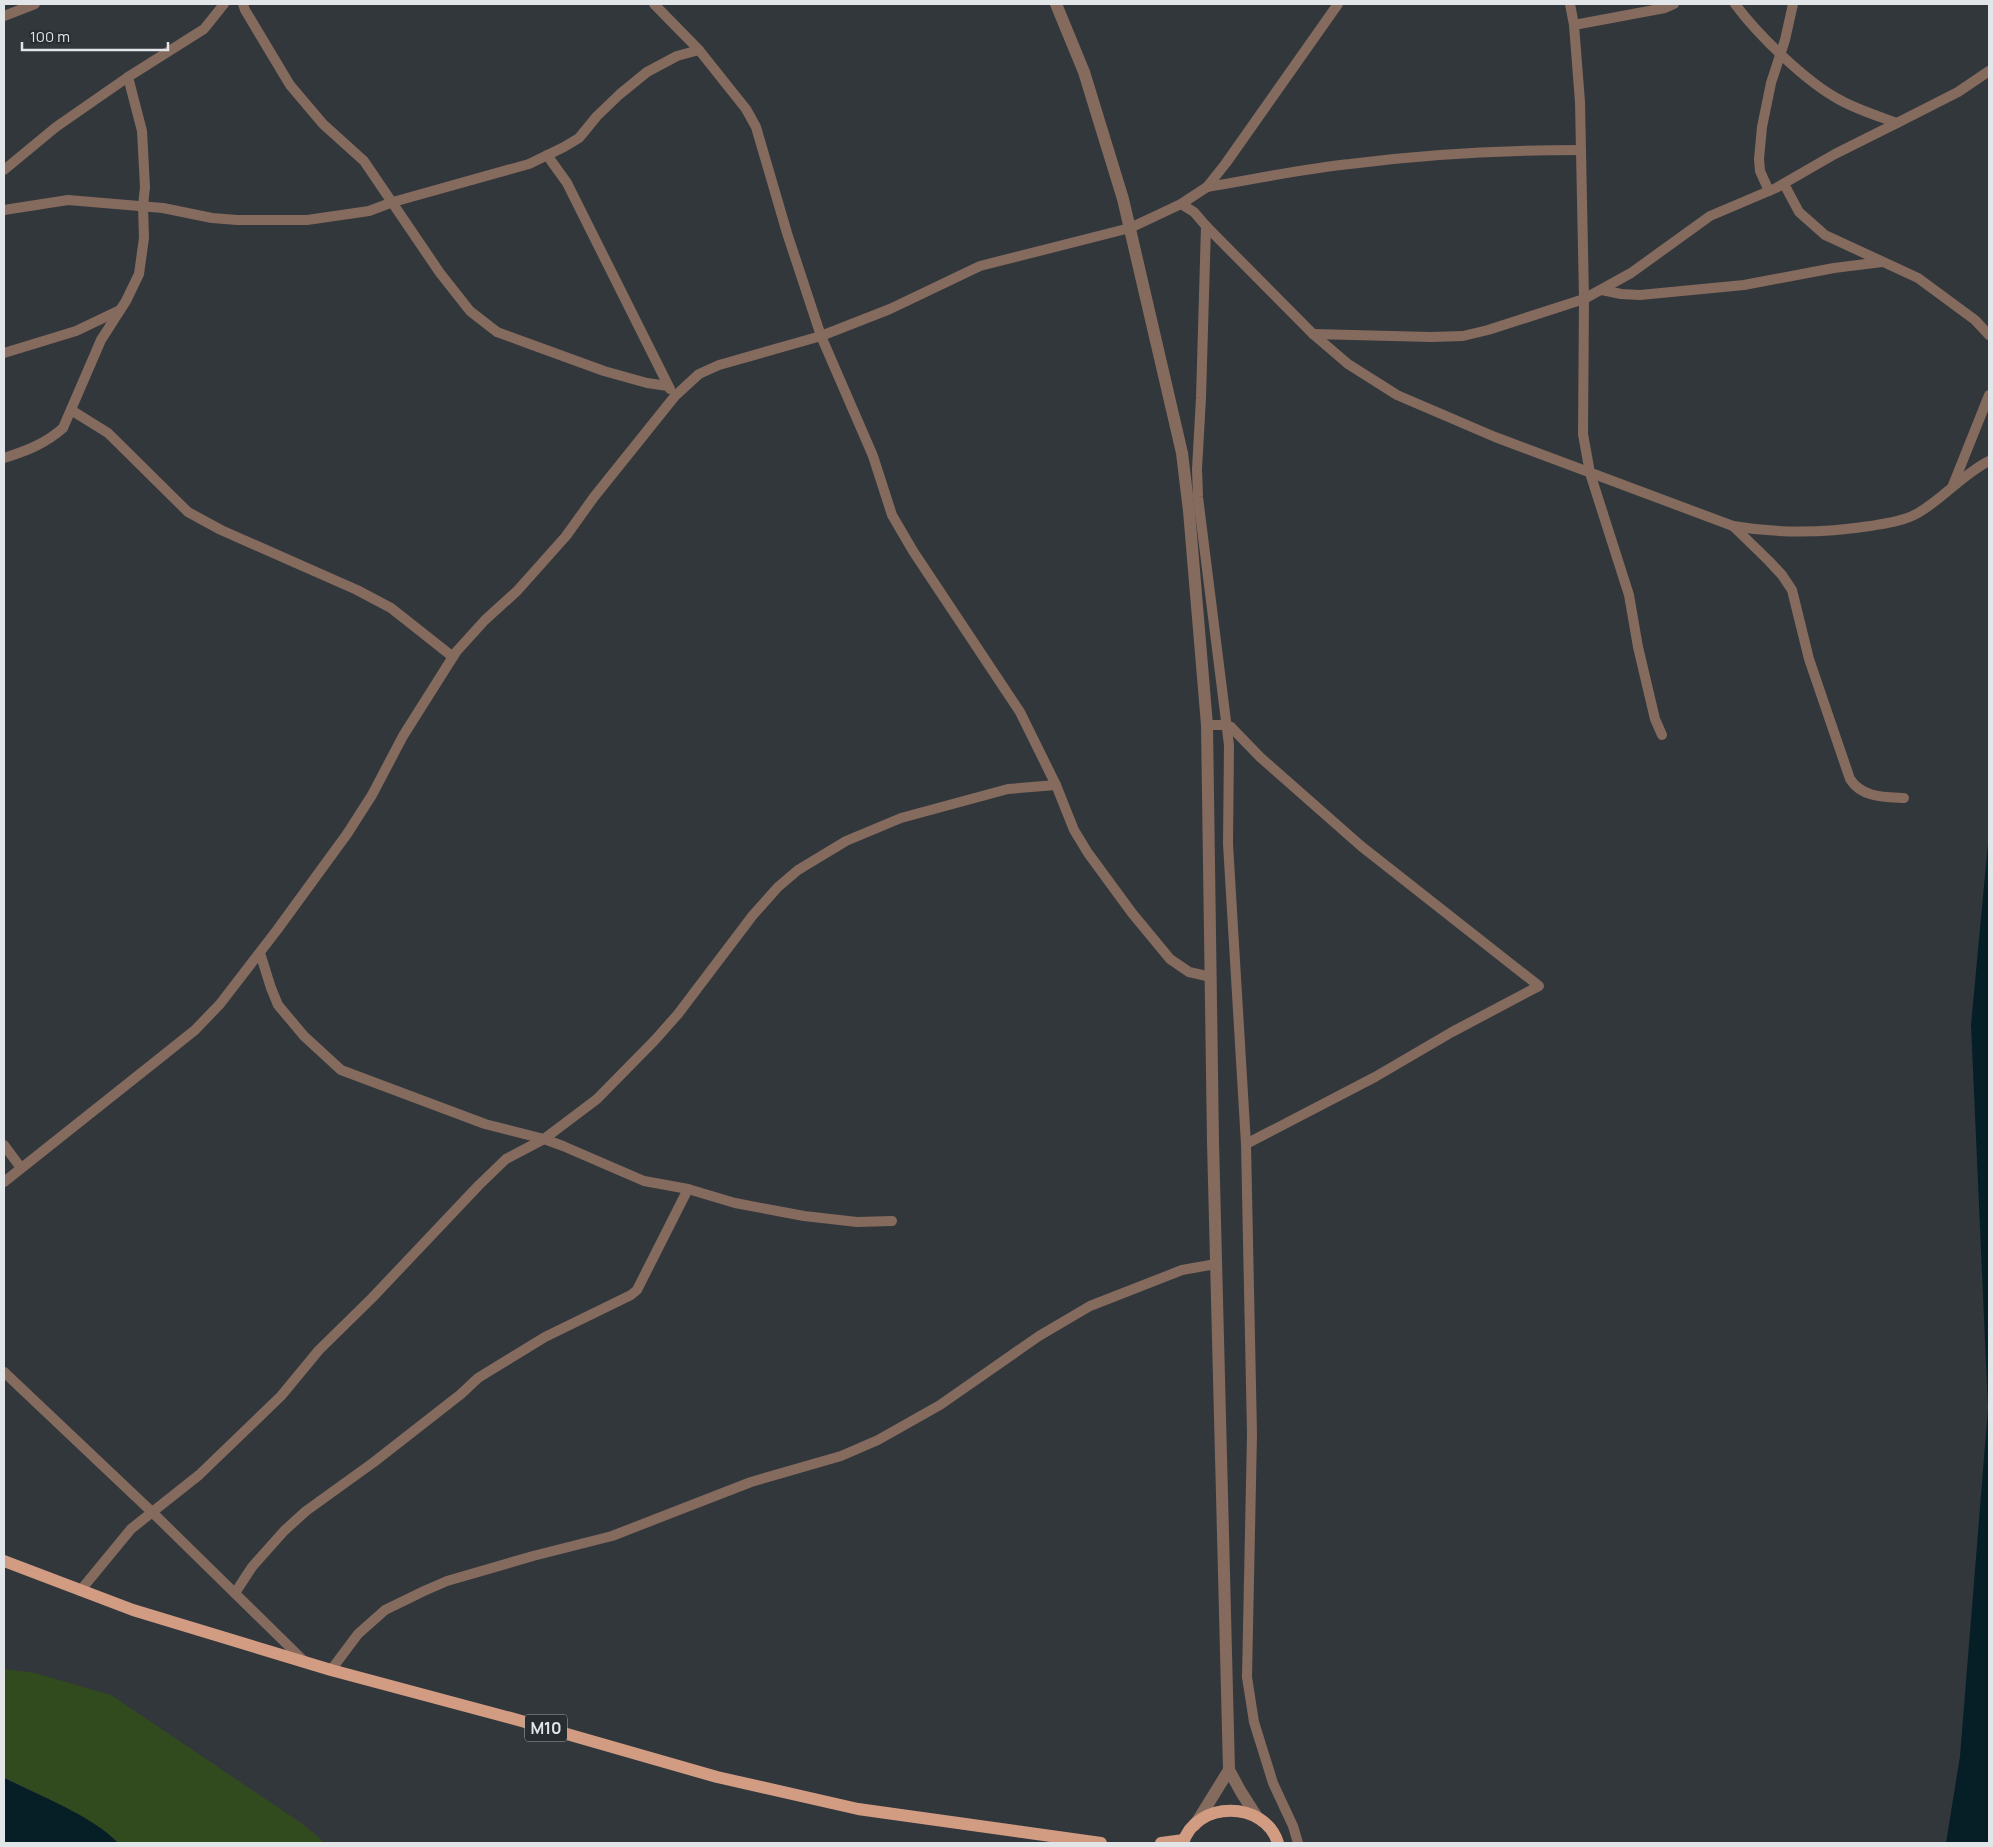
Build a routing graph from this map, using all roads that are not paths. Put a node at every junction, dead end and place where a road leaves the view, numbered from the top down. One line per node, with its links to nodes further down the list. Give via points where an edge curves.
1 (35, 4): 11 (street)
2 (224, 4): 16 (street, via 204,29)
3 (243, 4): 24 (street, via 290,85 323,124 364,161)
4 (654, 4): 13 (street)
5 (1056, 4): 29 (street, via 1084,72)
6 (1338, 4): 22 (street)
7 (1570, 4): 12 (street)
8 (1674, 4): 12 (street)
9 (1735, 4): 14 (street)
10 (1793, 4): 14 (street)
11 (4, 16)
12 (1574, 25): 18 (street)
13 (699, 50): 19 (street, via 676,56 647,72 596,116 579,138); 36 (street, via 746,109 756,127)
14 (1780, 53): 17 (street, via 1808,79 1839,100); 23 (street, via 1766,106 1759,159 1760,171)
15 (1989, 71): 17 (street, via 1951,96)
16 (128, 77): 20 (street, via 56,127); 26 (street, via 142,130 146,187)
17 (1898, 123): 21 (street)
18 (1581, 150): 22 (street, via 1524,150 1351,163); 32 (street)
19 (547, 154): 24 (street, via 529,164); 38 (street, via 567,183)
20 (4, 170)
21 (1784, 184): 23 (street); 30 (street, via 1798,212 1825,235)
22 (1207, 187): 25 (street)
23 (1769, 191): 31 (street, via 1710,216)
24 (393, 202): 26 (street, via 369,211 308,220 212,218); 38 (street, via 470,312 497,332 604,370)
25 (1181, 204): 28 (street, via 1194,212); 29 (street)
26 (143, 206): 27 (street, via 68,200); 33 (street, via 144,238 139,274)
27 (4, 210)
28 (1206, 226): 34 (street); 49 (street, via 1198,496)
29 (1130, 228): 36 (street, via 980,266 890,309); 48 (street, via 1182,453)
30 (1882, 262): 31 (street, via 1744,285 1640,295); 35 (street, via 1918,278)
31 (1602, 290): 32 (street)
32 (1584, 299): 34 (street, via 1463,336); 44 (street, via 1584,434)
33 (121, 310): 37 (street, via 76,330); 41 (street, via 101,340)
34 (1313, 334): 44 (street, via 1348,364 1397,395)
35 (1989, 334)
36 (821, 336): 40 (street, via 719,365 699,374); 51 (street, via 873,456 892,515 1020,712)
37 (4, 353)
38 (668, 386): 40 (street)
39 (1989, 395): 45 (street)
40 (675, 396): 47 (street, via 566,536)
41 (71, 410): 42 (street, via 63,428 52,438); 47 (street, via 108,433 188,512 382,603)
42 (4, 458)
43 (1989, 461): 45 (street)
44 (1590, 474): 46 (street); 50 (street, via 1629,595 1655,719)
45 (1952, 487): 46 (street, via 1910,517 1881,524 1815,532 1763,532)
46 (1733, 526): 52 (street, via 1782,575 1792,590 1809,660 1853,785 1875,797)
47 (453, 657): 53 (street, via 403,736 372,796)
48 (1207, 725): 49 (street); 54 (street)
49 (1226, 725): 56 (street, via 1229,745 1228,844); 56 (street, via 1361,846 1539,986)
50 (1662, 735)
51 (1056, 785): 54 (street, via 1074,830 1088,853 1150,936 1170,959 1188,972); 55 (street, via 1008,789 901,818 846,842 798,870 753,915 655,1040 597,1099)
52 (1904, 798)
53 (260, 953): 55 (street, via 278,1005 304,1036 341,1070 485,1124); 58 (street, via 195,1030)
54 (1211, 977): 62 (street)
55 (544, 1139): 60 (street, via 644,1181); 64 (street, via 506,1159 319,1350 281,1396)
56 (1246, 1144): 77 (street, via 1252,1434 1247,1677 1254,1722 1270,1774)
57 (4, 1145): 58 (street)
58 (21, 1168): 59 (street)
59 (4, 1182)
60 (688, 1189): 61 (street, via 735,1203 804,1216 857,1222); 67 (street, via 637,1290 545,1336 478,1378 374,1462 306,1511 252,1567)
61 (892, 1221)
62 (1216, 1264): 69 (street, via 1182,1270 1090,1306 1039,1336 940,1405 842,1456 751,1482 612,1536 476,1573 424,1591 385,1610 358,1634); 70 (street)
63 (4, 1372): 64 (street)
64 (153, 1513): 66 (street, via 131,1530); 67 (street)
65 (4, 1561): 66 (main road, M10)
66 (80, 1591): 68 (main road, M10)
67 (235, 1593): 68 (street)
68 (304, 1662): 69 (main road, M10)
69 (331, 1670): 74 (main road, M10, via 717,1777 858,1809)
70 (1229, 1770): 71 (street); 72 (street)
71 (1257, 1817): 72 (main road, via 1242,1811 1224,1810 1208,1815); 76 (main road, via 1269,1827)
72 (1194, 1825): 73 (main road)
73 (1184, 1841): 75 (main road)
74 (1101, 1843)
75 (1161, 1843)
76 (1278, 1843)
77 (1298, 1843)

